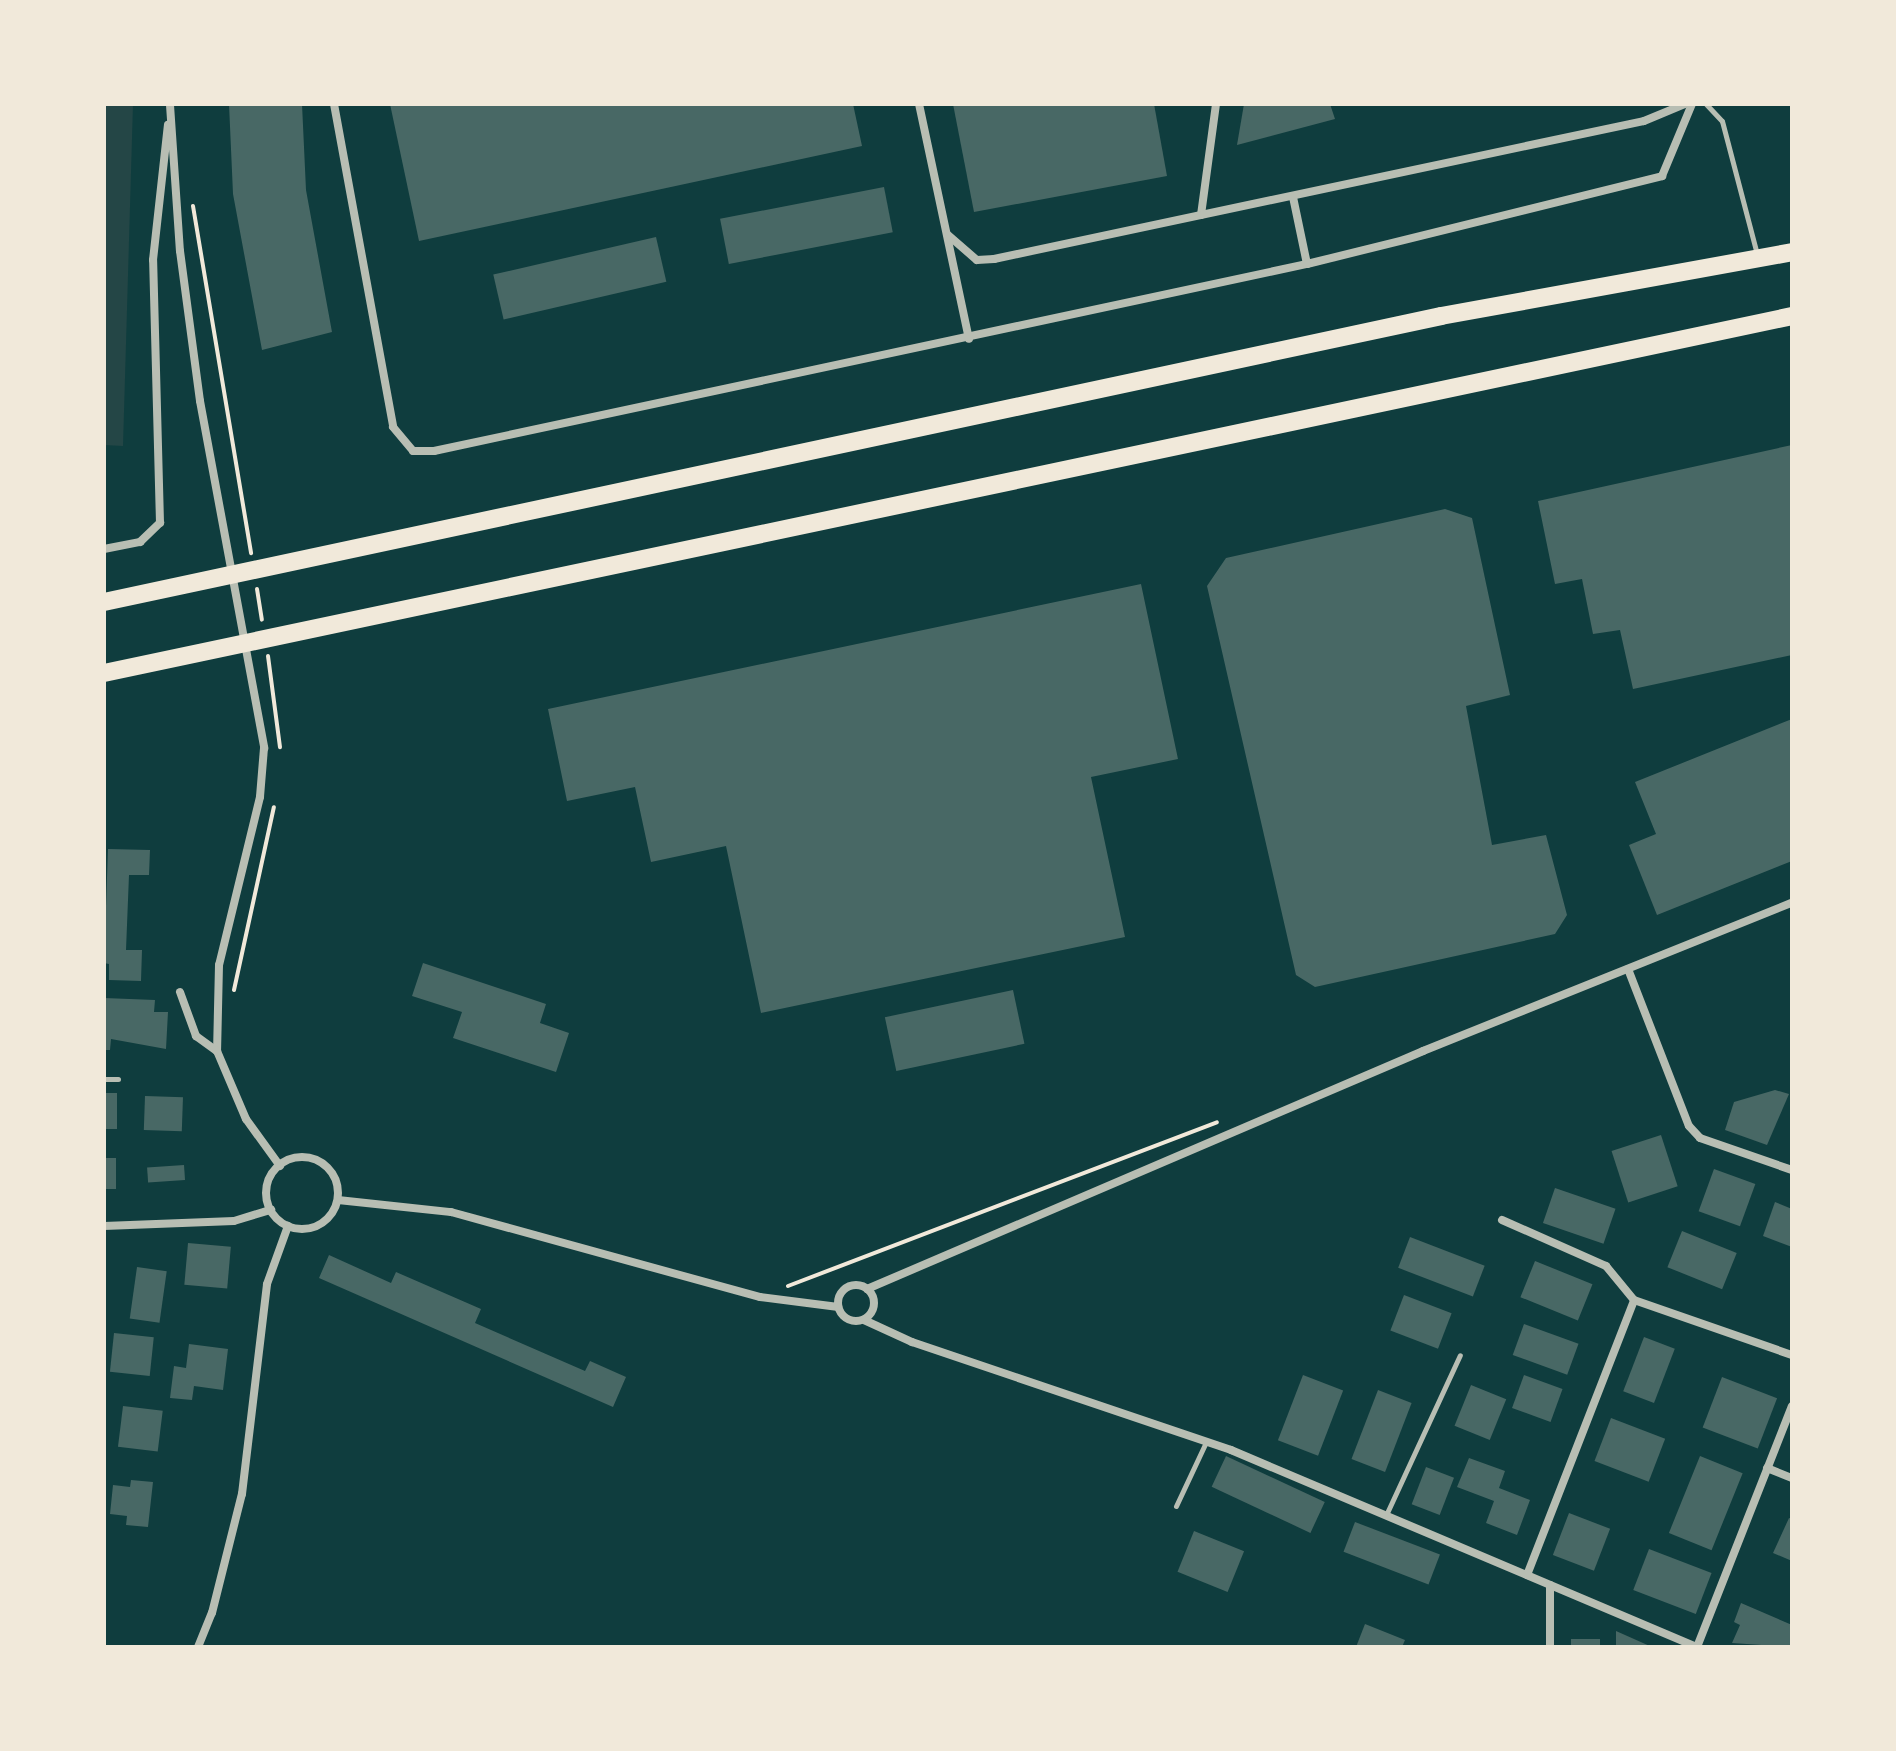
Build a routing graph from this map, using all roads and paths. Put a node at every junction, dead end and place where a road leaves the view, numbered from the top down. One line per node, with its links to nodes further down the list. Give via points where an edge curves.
1 (334, 104): 16 (street, via 393,427 413,451 434,451)
2 (919, 104): 11 (street)
3 (1216, 104): 10 (street)
4 (1685, 104): 8 (street, via 1644,121)
5 (1692, 104): 14 (street, via 1662,176)
6 (1706, 104): 13 (lane, via 1722,121)
7 (170, 105): 17 (street, via 153,260 160,523 140,542); 30 (street, via 180,251 200,401 264,748 260,797 219,965)
8 (1293, 197): 10 (street); 14 (street)
9 (192, 200): 18 (path)
10 (1201, 215): 11 (street, via 994,259 977,260)
11 (948, 235): 16 (street)
12 (1792, 252): 13 (highway)
13 (1758, 259): 20 (highway, via 1425,319)
14 (1307, 264): 16 (street)
15 (1792, 316): 23 (highway)
16 (969, 339)
17 (104, 549)
18 (251, 555)
19 (256, 585): 21 (path)
20 (104, 602)
21 (264, 629)
22 (266, 644): 24 (path)
23 (104, 673)
24 (279, 758)
25 (275, 803): 29 (path)
26 (1792, 903): 27 (street)
27 (1628, 969): 34 (street, via 1689,1126 1700,1138); 40 (street)
28 (180, 992): 30 (street, via 196,1036)
29 (232, 1000)
30 (217, 1051): 33 (street, via 240,1108)
31 (104, 1079): 32 (lane)
32 (118, 1079)
33 (280, 1166): 35 (street, via 300,1157 321,1162 335,1179); 36 (street, via 267,1186)
34 (1792, 1170)
35 (338, 1200): 39 (street, via 313,1228); 42 (street, via 451,1212 760,1297)
36 (271, 1210): 38 (street, via 234,1221); 39 (street)
37 (1502, 1220): 41 (street, via 1606,1266)
38 (104, 1226)
39 (288, 1226): 54 (street, via 267,1284 242,1494 212,1613)
40 (867, 1289): 42 (street, via 845,1288); 43 (street, via 874,1303)
41 (1634, 1300): 45 (street); 52 (street)
42 (838, 1307): 43 (street, via 846,1319)
43 (864, 1320): 47 (street, via 912,1342)
44 (1460, 1355): 51 (lane)
45 (1792, 1355)
46 (1792, 1406): 48 (street)
47 (1206, 1442): 50 (lane); 51 (street)
48 (1767, 1468): 49 (street); 56 (street)
49 (1792, 1478)
50 (1176, 1506)
51 (1386, 1515): 52 (street)
52 (1527, 1575): 53 (street)
53 (1550, 1585): 55 (street); 56 (street)
54 (198, 1647)
55 (1550, 1647)
56 (1697, 1647)

